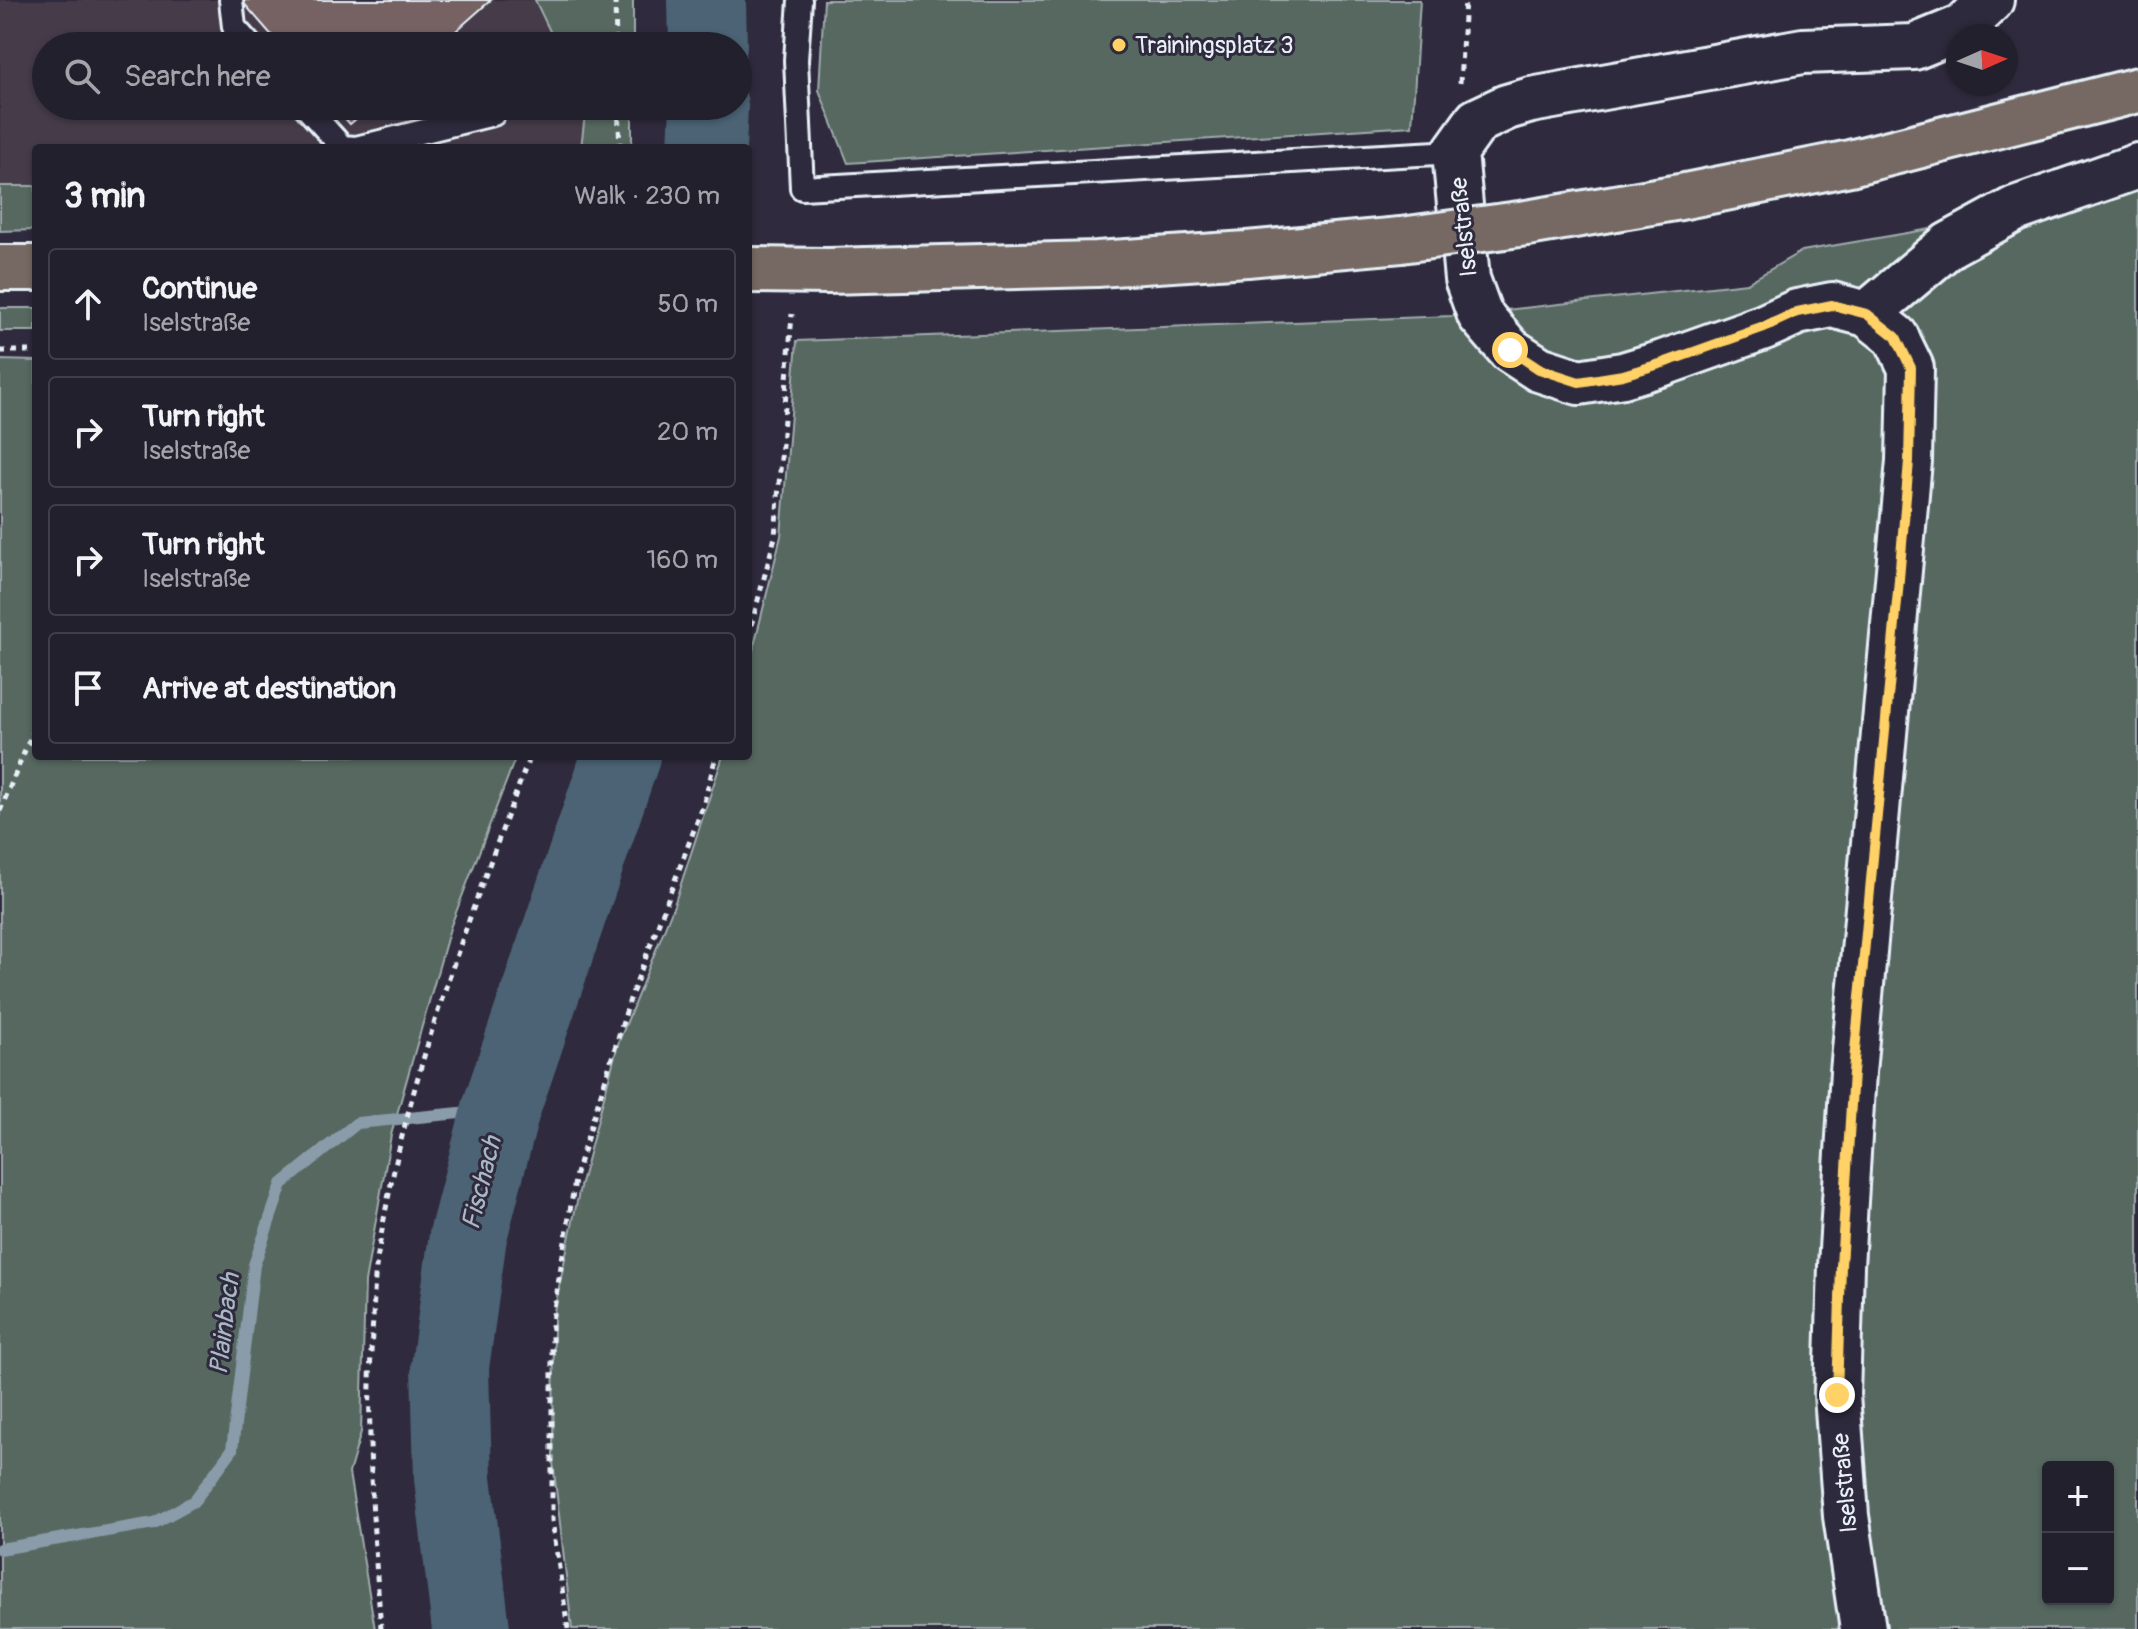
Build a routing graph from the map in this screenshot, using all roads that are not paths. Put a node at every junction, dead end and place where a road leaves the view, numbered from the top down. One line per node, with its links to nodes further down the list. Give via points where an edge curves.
1 (231, 0): 4 (lane)
2 (800, 0): 10 (lane, via 796,60 802,188)
3 (1991, 0): 10 (street, Iselstraße, via 1963,27 1914,47 1803,51 1531,100 1477,121)
4 (238, 32)
5 (2138, 90): 14 (main road, bridge, via 1850,163 1680,197 1401,240 1097,264)
6 (318, 120): 8 (lane)
7 (469, 120): 9 (lane)
8 (339, 144)
9 (372, 144)
10 (1455, 152): 15 (street, Iselstraße, via 1467,279 1480,315 1510,350 1539,369 1579,382 1623,375 1797,312 1832,305)
11 (2138, 166): 15 (street, via 2015,209 1949,245)
12 (0, 268): 13 (main road)
13 (32, 268)
14 (752, 270)
15 (1867, 314): 16 (street, Iselstraße, via 1896,337 1911,368 1909,461 1853,1072 1841,1266 1837,1395 1846,1516)
16 (1863, 1629)

